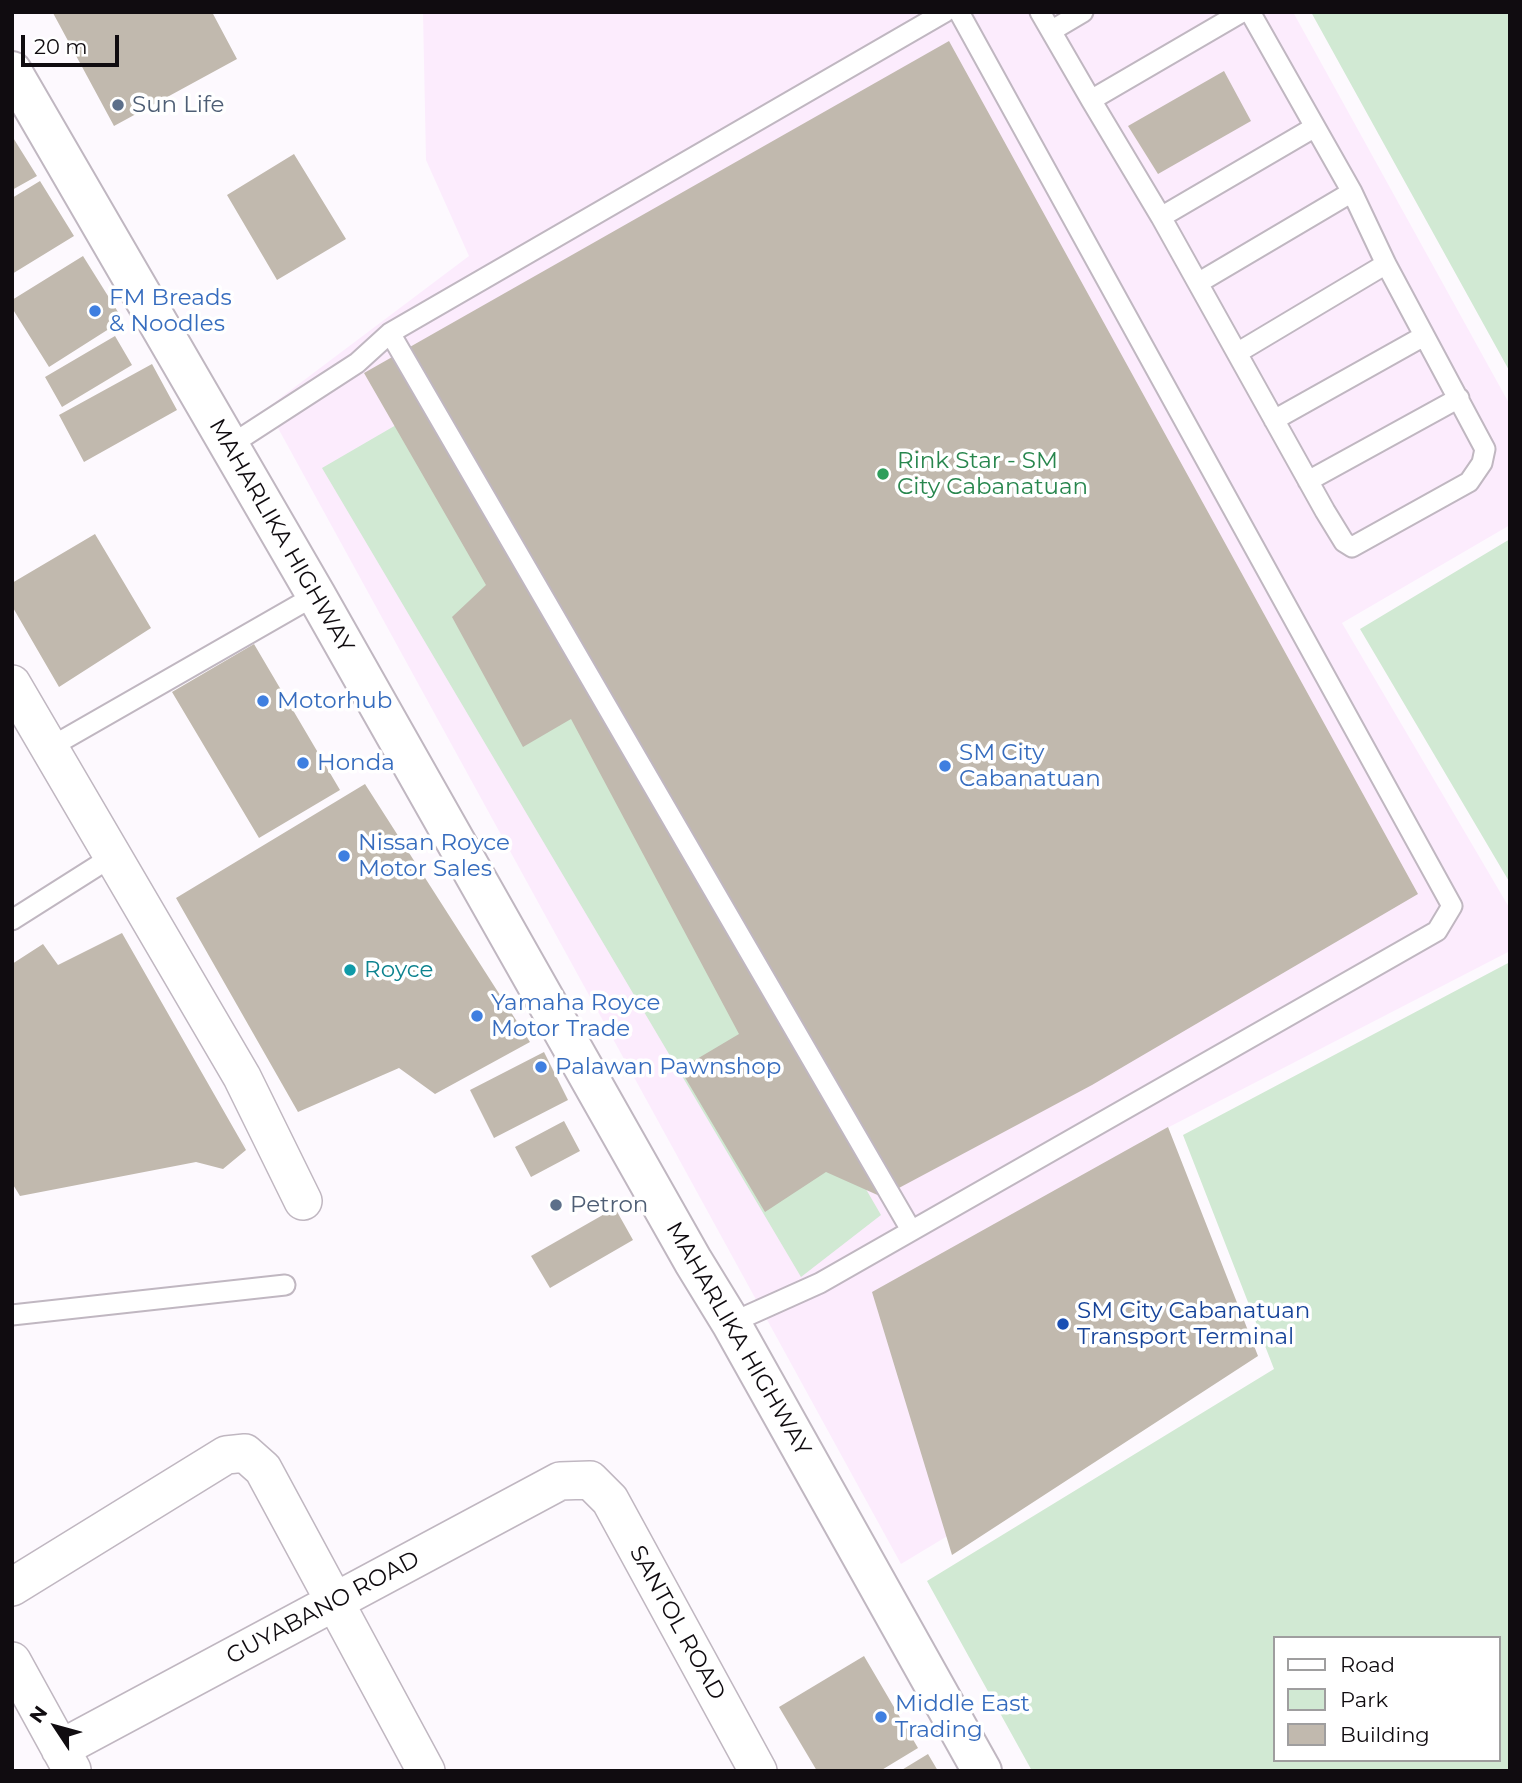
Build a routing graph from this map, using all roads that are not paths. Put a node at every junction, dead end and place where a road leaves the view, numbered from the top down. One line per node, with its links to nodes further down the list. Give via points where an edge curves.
1 (945, 12): 15 (lane)
2 (958, 12): 28 (lane, via 1452,906 1437,931)
3 (1040, 12): 7 (lane)
4 (1083, 12): 7 (lane)
5 (1242, 12): 9 (lane)
6 (1250, 12): 10 (lane)
7 (1051, 31): 9 (lane)
8 (12, 71): 20 (main road, MAHARLIKA HIGHWAY)
9 (1091, 100): 12 (lane)
10 (1315, 127): 11 (lane); 12 (lane)
11 (1352, 192): 13 (lane); 14 (lane)
12 (1161, 216): 14 (lane)
13 (1386, 264): 16 (lane); 17 (lane)
14 (1198, 283): 17 (lane)
15 (390, 333): 20 (lane, via 357,363); 28 (lane)
16 (1424, 336): 18 (lane); 19 (lane)
17 (1237, 353): 19 (lane)
18 (1459, 398): 21 (lane); 21 (lane, via 1485,449 1469,482 1352,547 1344,542)
19 (1274, 420): 21 (lane)
20 (229, 446): 22 (main road, MAHARLIKA HIGHWAY)
21 (1308, 481)
22 (316, 595): 24 (lane); 31 (main road, MAHARLIKA HIGHWAY)
23 (12, 684): 24 (street)
24 (49, 748): 25 (street)
25 (113, 856): 26 (lane); 27 (street, via 242,1077)
26 (12, 920)
27 (303, 1201)
28 (911, 1230): 31 (lane, via 820,1283)
29 (285, 1285): 30 (lane)
30 (16, 1309)
31 (731, 1323): 39 (main road, MAHARLIKA HIGHWAY)
32 (590, 1480): 34 (street, GUYABANO ROAD, via 560,1481); 38 (street, SANTOL ROAD, via 610,1500)
33 (12, 1587): 34 (street, via 226,1455 245,1453 262,1469)
34 (335, 1602): 36 (street, GUYABANO ROAD); 37 (street)
35 (12, 1661): 36 (street)
36 (66, 1760)
37 (425, 1771)
38 (758, 1771)
39 (982, 1771)

